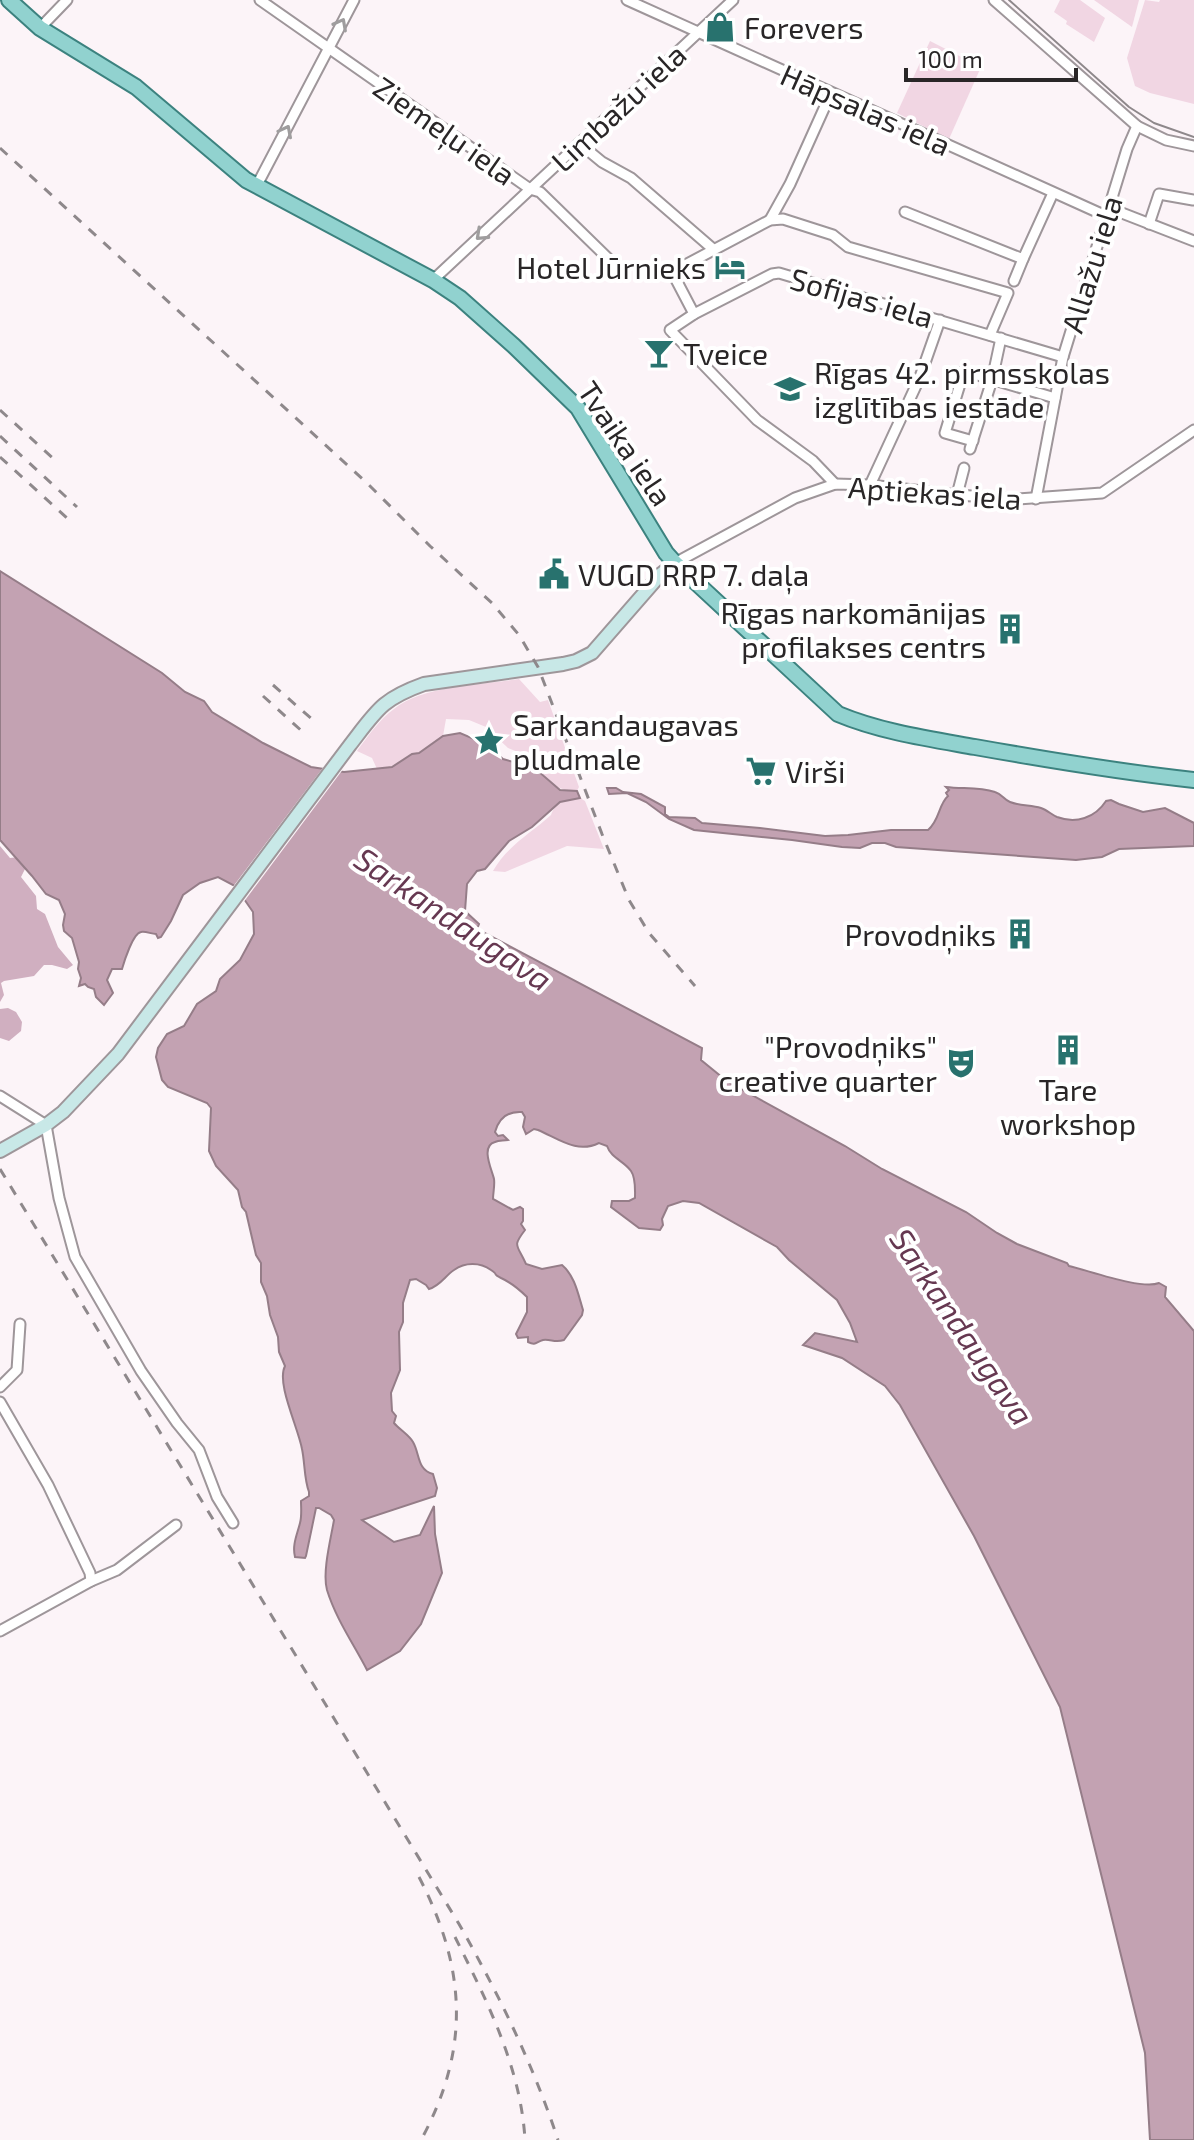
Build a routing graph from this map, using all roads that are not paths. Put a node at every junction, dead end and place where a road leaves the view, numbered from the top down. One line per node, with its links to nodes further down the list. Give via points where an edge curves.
1 (9, 0): 8 (main road, Tvaika iela)
2 (67, 0): 8 (street)
3 (260, 0): 10 (street, Ziemeļu iela)
4 (354, 0): 10 (street, one-way to 4)
5 (627, 0): 9 (street, Hāpsalas iela)
6 (733, 0): 9 (street, Limbažu iela)
7 (994, 0): 12 (street)
8 (40, 28): 15 (main road, Tvaika iela, via 136,87)
9 (698, 33): 11 (street, Hāpsalas iela); 13 (street, Limbažu iela)
10 (329, 48): 15 (street, one-way to 10); 16 (street, Ziemeļu iela)
11 (831, 93): 17 (street, Hāpsalas iela); 21 (street)
12 (1137, 126): 14 (street); 20 (street, Allažu iela)
13 (579, 143): 16 (street, Limbažu iela); 24 (street, via 631,178)
14 (1194, 146)
15 (256, 187): 27 (main road, Tvaika iela)
16 (530, 189): 26 (street, Ziemeļu iela, via 540,192); 27 (street, Limbažu iela, one-way to 27)
17 (1053, 193): 20 (street, Hāpsalas iela); 25 (street)
18 (1193, 200): 22 (street, via 1159,194)
19 (905, 212): 25 (street)
20 (1107, 212): 22 (street, Hāpsalas iela); 33 (street, Allažu iela)
21 (770, 220): 24 (street); 31 (street, via 783,219 833,235 848,247 1008,293)
22 (1149, 224): 23 (street, Hāpsalas iela)
23 (1194, 241)
24 (713, 249): 29 (street, via 672,272)
25 (1023, 259): 28 (street)
26 (621, 271)
27 (433, 280): 42 (main road, Tvaika iela, via 460,298 578,408)
28 (1014, 281)
29 (694, 314): 30 (street, Sofijas iela, via 779,273); 38 (street, Sofijas iela, via 670,330 757,420)
30 (940, 320): 31 (street, Sofijas iela); 39 (street)
31 (990, 335): 32 (street, Sofijas iela)
32 (1001, 338): 33 (street, Sofijas iela); 34 (street)
33 (1063, 357): 35 (street, Allažu iela)
34 (992, 380): 34 (street, via 972,445 945,433 964,371); 35 (street)
35 (1055, 398): 41 (street, Allažu iela)
36 (1194, 430): 41 (street, Aptiekas iela, via 1102,493)
37 (964, 468): 40 (street)
38 (835, 484): 39 (street, Aptiekas iela); 42 (street, Aptiekas iela, via 795,498)
39 (870, 485): 40 (street, Aptiekas iela)
40 (957, 495): 41 (street, Aptiekas iela)
41 (1036, 499)
42 (675, 563): 43 (main road, Tvaika iela, via 838,714 910,734 1057,762); 45 (street, via 584,658 437,681 407,690 377,710 118,1054)
43 (1194, 780)
44 (0, 1096): 45 (street)
45 (46, 1125): 46 (street); 50 (street, via 75,1257 141,1371 199,1450)
46 (0, 1151)
47 (20, 1324): 48 (street, via 17,1370)
48 (0, 1387)
49 (0, 1402): 52 (street, via 48,1485)
50 (233, 1523)
51 (176, 1525): 52 (street, via 117,1570)
52 (91, 1581): 53 (street)
53 (0, 1631)

